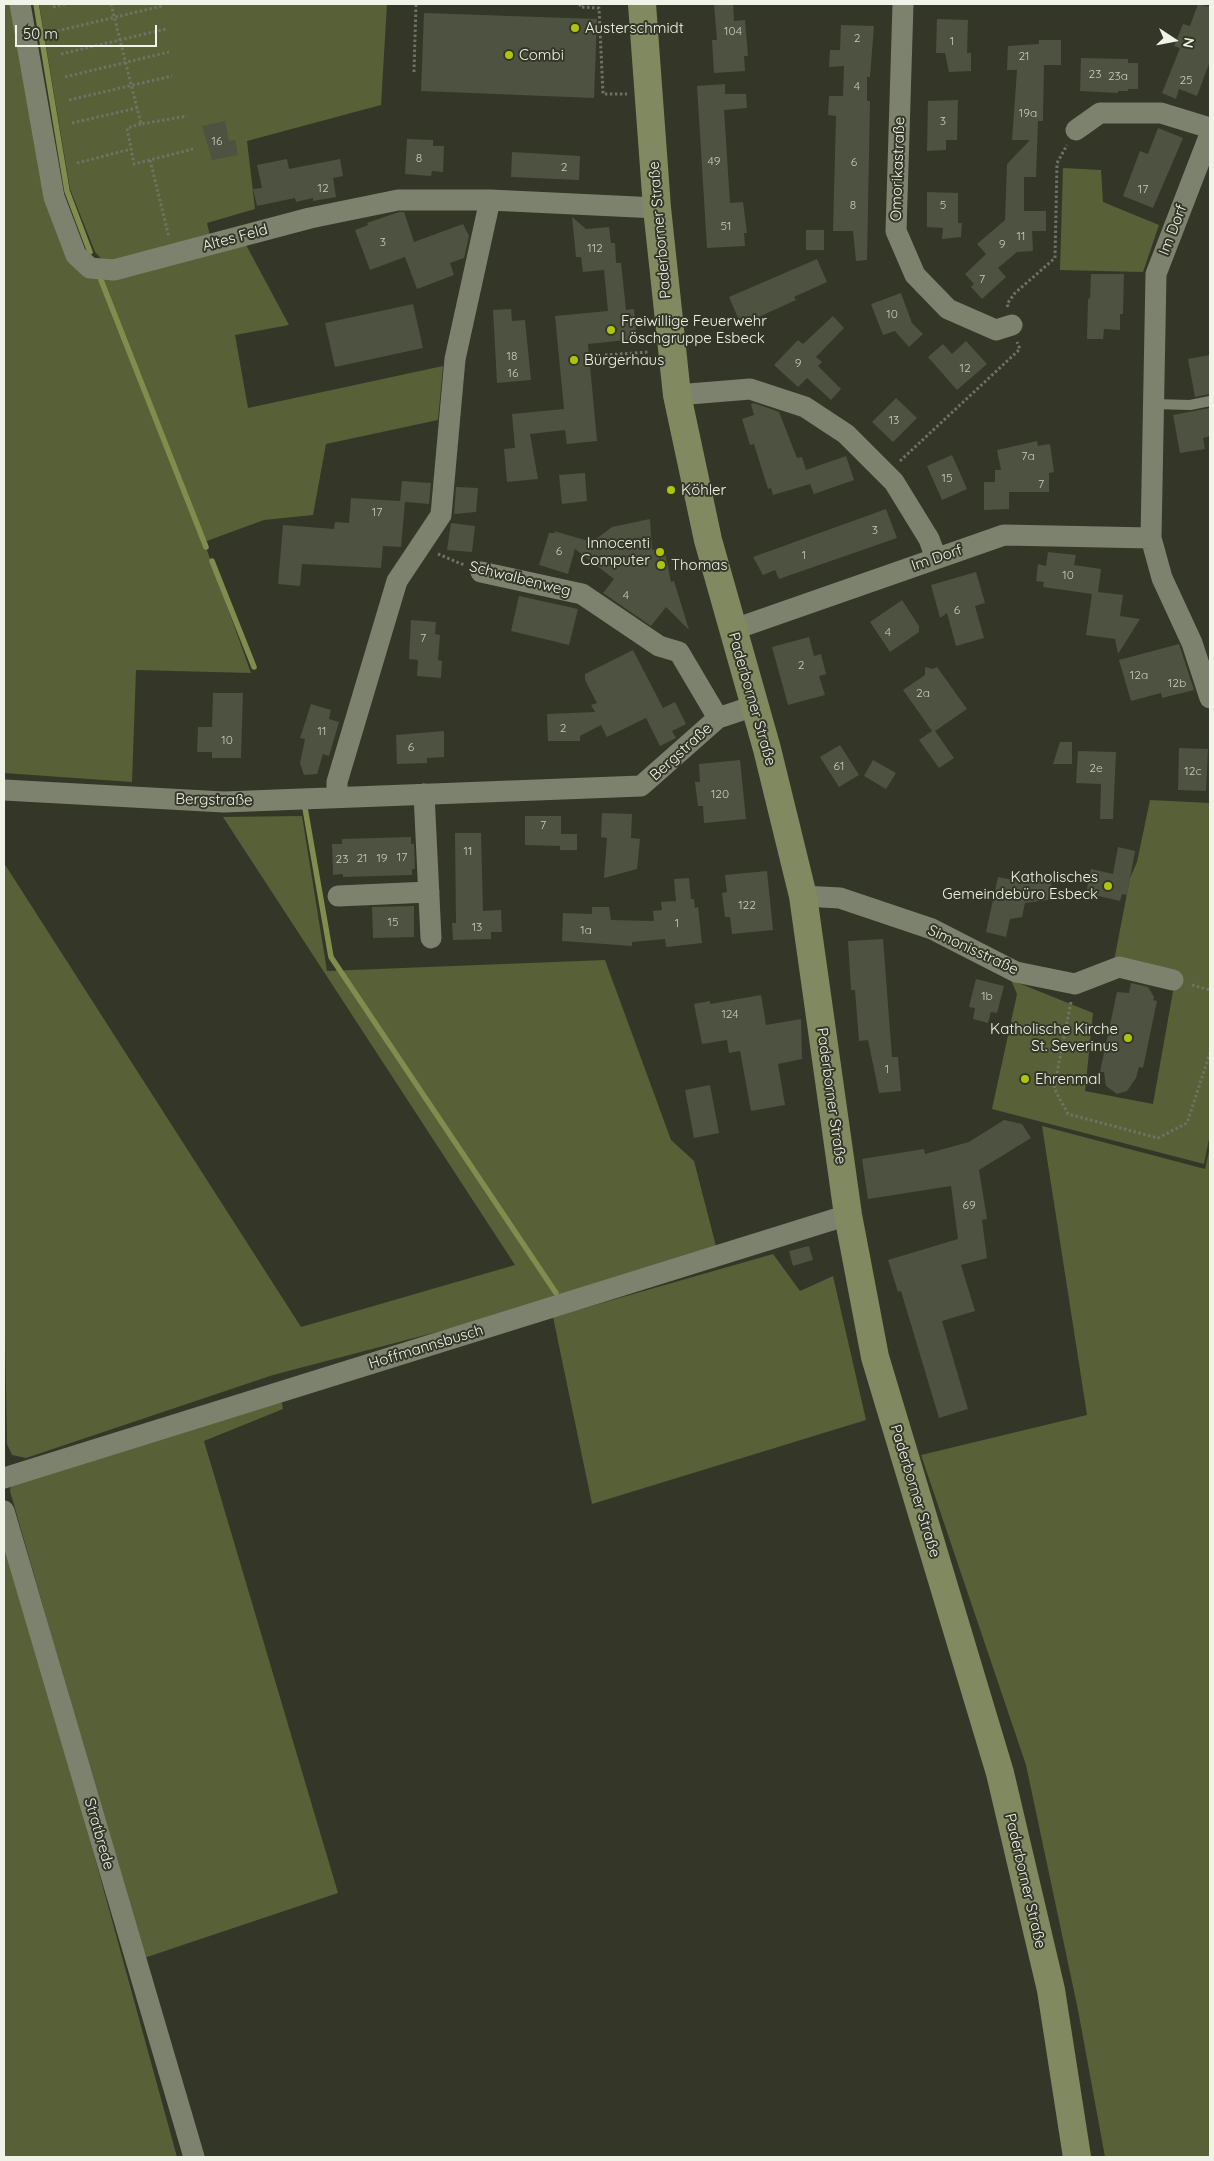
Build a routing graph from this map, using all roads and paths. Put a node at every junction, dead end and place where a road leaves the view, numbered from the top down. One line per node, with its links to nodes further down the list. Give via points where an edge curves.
1 (20, 4): 36 (street, Altes Feld, via 54,198 76,256 90,268 114,270)
2 (66, 4): 8 (path)
3 (111, 4): 10 (path)
4 (416, 4): 17 (path)
5 (580, 4): 21 (path, via 580,7 599,8 603,94)
6 (903, 4): 37 (street, Omorikastraße, via 896,231 915,275 948,309 996,330)
7 (162, 6): 10 (path)
8 (53, 7)
9 (640, 10): 21 (main road, Paderborner Straße)
10 (115, 17): 12 (path); 13 (path)
11 (166, 29): 13 (path)
12 (57, 30)
13 (120, 40): 15 (path); 16 (path)
14 (169, 52): 16 (path)
15 (61, 54)
16 (126, 62): 19 (path); 20 (path)
17 (414, 72)
18 (172, 76): 20 (path)
19 (65, 77)
20 (131, 86): 22 (path); 23 (path)
21 (648, 94): 35 (main road, Paderborner Straße)
22 (68, 100)
23 (136, 108): 25 (path); 26 (path)
24 (187, 116): 26 (path)
25 (72, 123)
26 (140, 124): 30 (path, via 127,128)
27 (1210, 128): 28 (street, via 1162,113 1100,113)
28 (1076, 130): 37 (path, via 1056,163 1055,258 1007,304)
29 (1210, 134): 42 (street, Im Dorf, via 1156,274)
30 (131, 149): 32 (path, via 134,164); 33 (path)
31 (193, 149): 32 (path)
32 (150, 160): 36 (path)
33 (77, 163)
34 (490, 200): 35 (street, Altes Feld); 36 (street, Altes Feld, via 398,200 310,218); 45 (street, via 455,359 441,515)
35 (656, 208): 40 (main road, Paderborner Straße)
36 (174, 254)
37 (1012, 325): 43 (path, via 1020,349)
38 (647, 353): 39 (path)
39 (605, 355)
40 (676, 396): 43 (street, via 750,389 806,407 846,434); 48 (main road, Paderborner Straße)
41 (1210, 401): 42 (lane, via 1190,405)
42 (1154, 404): 44 (street, Im Dorf)
43 (886, 474): 46 (street, via 929,539)
44 (1151, 538): 46 (street, Im Dorf, via 1004,535); 49 (street, Im Dorf, via 1162,578 1192,643)
45 (421, 547): 47 (path, Schwalbenweg); 54 (street, via 397,581 337,782)
46 (936, 558): 48 (street, Im Dorf)
47 (481, 572): 51 (street, Schwalbenweg, via 582,594 659,646 679,652)
48 (732, 630): 50 (main road, Paderborner Straße)
49 (1210, 698)
50 (754, 706): 51 (street, Bergstraße); 57 (main road, Paderborner Straße)
51 (718, 718): 53 (street, Bergstraße, via 641,786)
52 (4, 790): 54 (street, Bergstraße, via 224,802)
53 (424, 794): 54 (street, Bergstraße); 55 (street)
54 (337, 796)
55 (429, 892): 56 (street); 58 (street)
56 (338, 896)
57 (803, 896): 60 (street, Simonisstraße, via 840,898 932,930 1016,972); 62 (main road, Paderborner Straße)
58 (431, 938)
59 (1173, 980): 60 (street, via 1119,967)
60 (1074, 984): 61 (path, via 1054,1088 1068,1114 1158,1138 1187,1122)
61 (1210, 1053)
62 (848, 1215): 63 (street, Hoffmannsbusch); 66 (main road, Paderborner Straße, via 875,1357 1000,1773 1051,1990)
63 (4, 1478)
64 (4, 1511): 65 (street, Stratbrede)
65 (194, 2157)
66 (1077, 2157)

